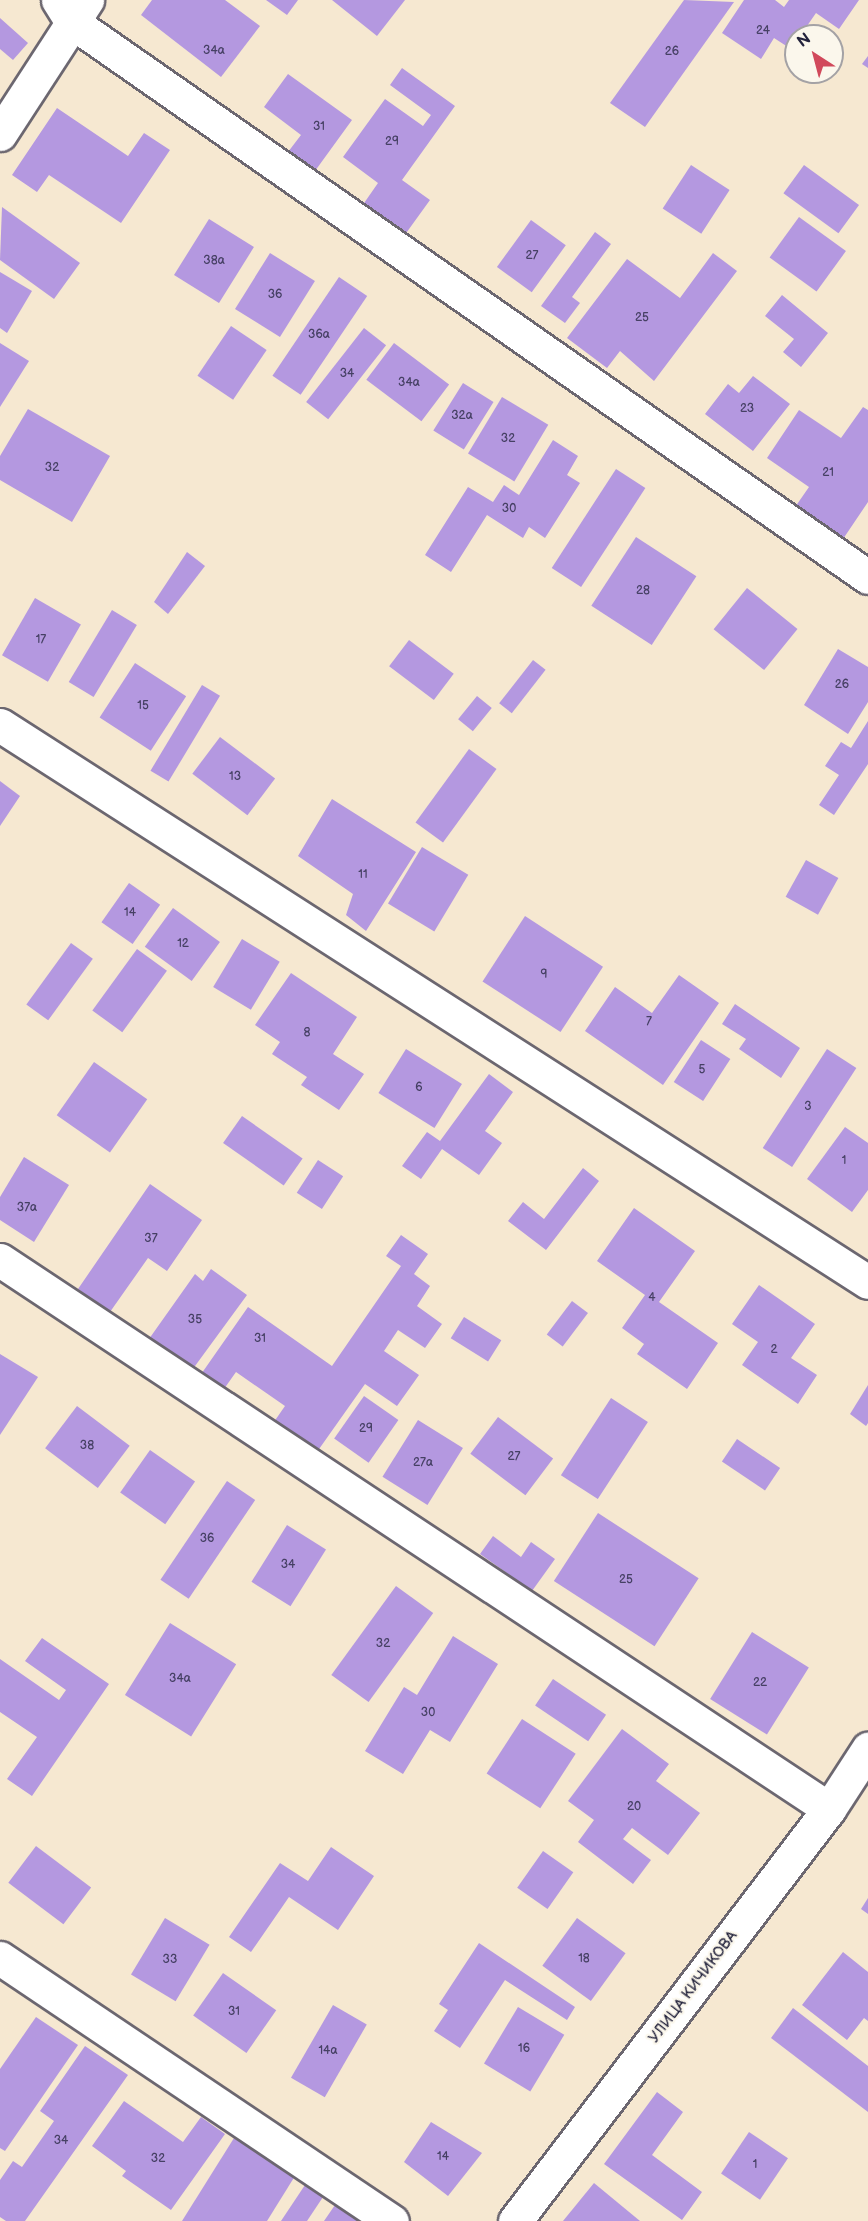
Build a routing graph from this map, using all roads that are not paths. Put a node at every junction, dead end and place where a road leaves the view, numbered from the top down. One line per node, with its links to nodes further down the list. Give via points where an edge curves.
1 (73, 7): 2 (street); 3 (street)
2 (0, 134)
3 (868, 577)
4 (0, 725): 6 (street)
5 (0, 1260): 8 (street)
6 (868, 1282)
7 (868, 1749): 8 (street, УЛИЦА КИЧИКОВА)
8 (829, 1809): 11 (street, УЛИЦА КИЧИКОВА)
9 (0, 1958): 10 (street)
10 (392, 2221)
11 (515, 2221)

